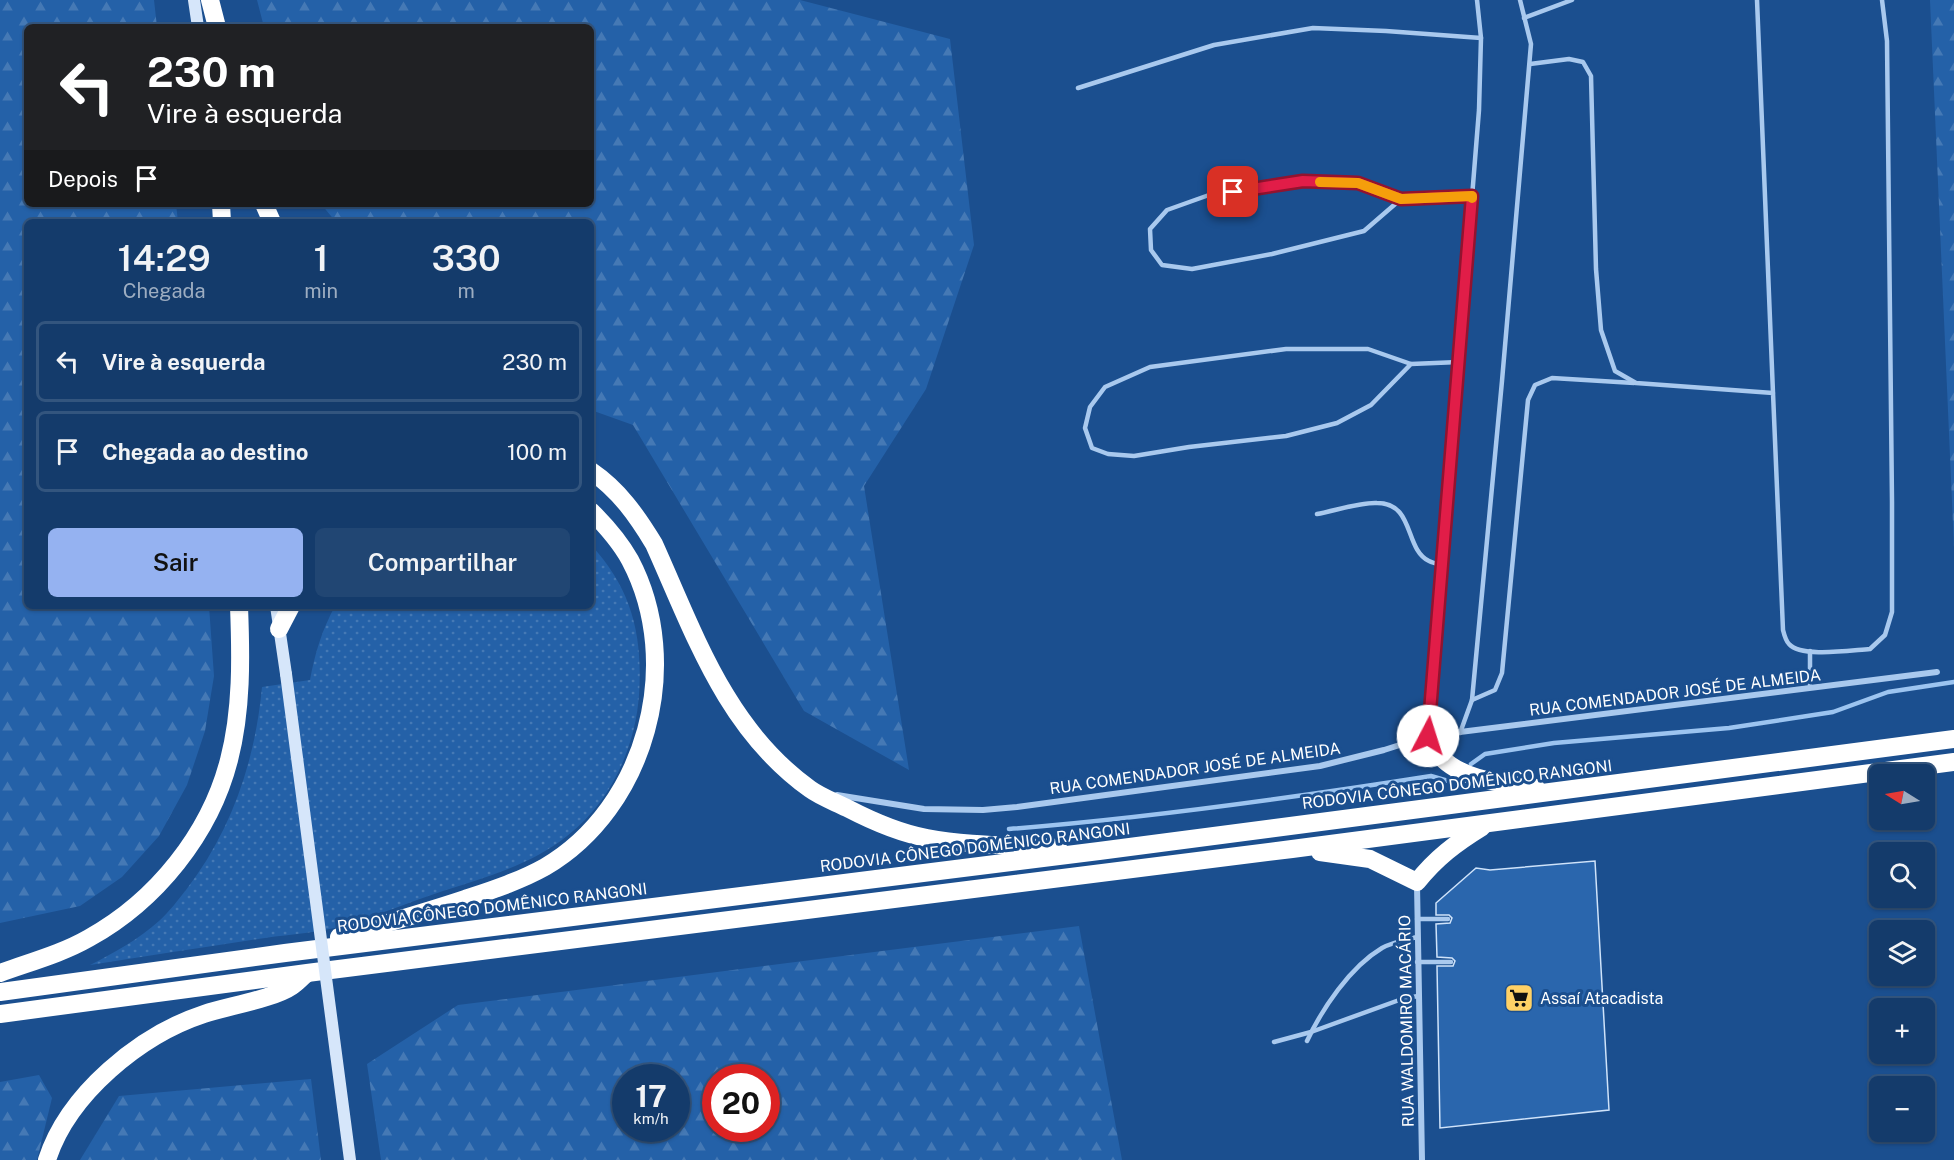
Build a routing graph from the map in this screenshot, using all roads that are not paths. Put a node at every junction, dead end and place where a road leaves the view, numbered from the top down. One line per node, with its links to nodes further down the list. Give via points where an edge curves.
1 (194, 0): 9 (main road)
2 (210, 0): 10 (highway)
3 (1477, 0): 11 (lane)
4 (1520, 0): 8 (lane)
5 (1572, 0): 8 (lane)
6 (1757, 0): 19 (lane)
7 (1882, 0): 28 (lane, via 1887,41 1892,612 1885,635 1870,649)
8 (1524, 18): 12 (lane, via 1531,44)
9 (198, 24)
10 (216, 24)
11 (1481, 38): 13 (lane, via 1314,28 1214,45); 14 (lane)
12 (1530, 64): 18 (lane, via 1569,59 1583,62 1591,76 1601,330 1615,372); 31 (lane)
13 (1078, 88)
14 (1472, 196): 15 (lane); 16 (lane)
15 (1401, 199): 15 (lane, via 1364,231 1272,254 1192,270 1162,265 1151,250 1150,229 1167,210 1209,195 1303,181 1358,183)
16 (1459, 362): 17 (lane); 23 (lane)
17 (1411, 364): 17 (lane, via 1368,349 1286,349 1150,367 1105,387 1090,407 1085,428 1092,448 1134,456 1286,436 1336,423 1371,405)
18 (1636, 383): 19 (lane); 31 (lane, via 1552,378 1535,385 1528,400 1502,673 1495,690)
19 (1773, 393): 28 (lane, via 1783,630 1789,644)
20 (594, 473): 36 (highway, via 615,490 654,544 713,674 738,716 774,759)
21 (594, 514): 45 (highway, via 630,559 651,619 651,716 623,789 573,847 544,867 496,889)
22 (1317, 514): 23 (lane, via 1378,502 1396,508 1406,520 1419,553)
23 (1442, 565): 33 (lane)
24 (239, 609): 48 (highway, via 240,668 234,735 216,800 194,838 155,888 118,920 74,946)
25 (276, 609): 27 (main road)
26 (289, 609): 27 (highway)
27 (279, 629): 57 (main road, bridge)
28 (1810, 651): 30 (lane)
29 (1937, 672): 30 (street, RUA COMENDADOR JOSÉ DE ALMEIDA)
30 (1810, 688): 32 (street, RUA COMENDADOR JOSÉ DE ALMEIDA)
31 (1472, 700): 32 (lane)
32 (1460, 733): 33 (street, RUA COMENDADOR JOSÉ DE ALMEIDA)
33 (1428, 736): 36 (street, RUA COMENDADOR JOSÉ DE ALMEIDA, via 1320,766 1017,807 924,809); 37 (highway, via 1441,758 1471,775)
34 (1954, 739): 37 (highway, RODOVIA CÔNEGO DOMÊNICO RANGONI)
35 (1954, 762): 38 (highway)
36 (813, 791): 40 (highway, via 884,825 926,838)
37 (1555, 791): 40 (highway, RODOVIA CÔNEGO DOMÊNICO RANGONI)
38 (1488, 823): 39 (highway); 41 (highway, via 1446,850)
39 (1292, 849): 41 (highway, via 1370,859); 49 (highway)
40 (1099, 851): 45 (highway, RODOVIA CÔNEGO DOMÊNICO RANGONI)
41 (1417, 882): 42 (street, RUA WALDOMIRO MACÁRIO)
42 (1417, 919): 43 (lane); 44 (street, RUA WALDOMIRO MACÁRIO)
43 (1448, 919)
44 (1417, 937): 46 (street, RUA WALDOMIRO MACÁRIO); 53 (lane, via 1382,949 1361,965)
45 (285, 952): 50 (highway, RODOVIA CÔNEGO DOMÊNICO RANGONI)
46 (1418, 962): 47 (lane); 51 (street, RUA WALDOMIRO MACÁRIO)
47 (1451, 962)
48 (0, 973)
49 (307, 973): 52 (highway); 56 (highway, via 290,987 185,1021 142,1045 84,1098 63,1126)
50 (0, 992)
51 (1418, 996): 53 (lane); 58 (street, RUA WALDOMIRO MACÁRIO)
52 (0, 1014)
53 (1311, 1032): 54 (lane); 55 (lane)
54 (1307, 1041)
55 (1274, 1042)
56 (47, 1160)
57 (351, 1160)
58 (1422, 1160)

